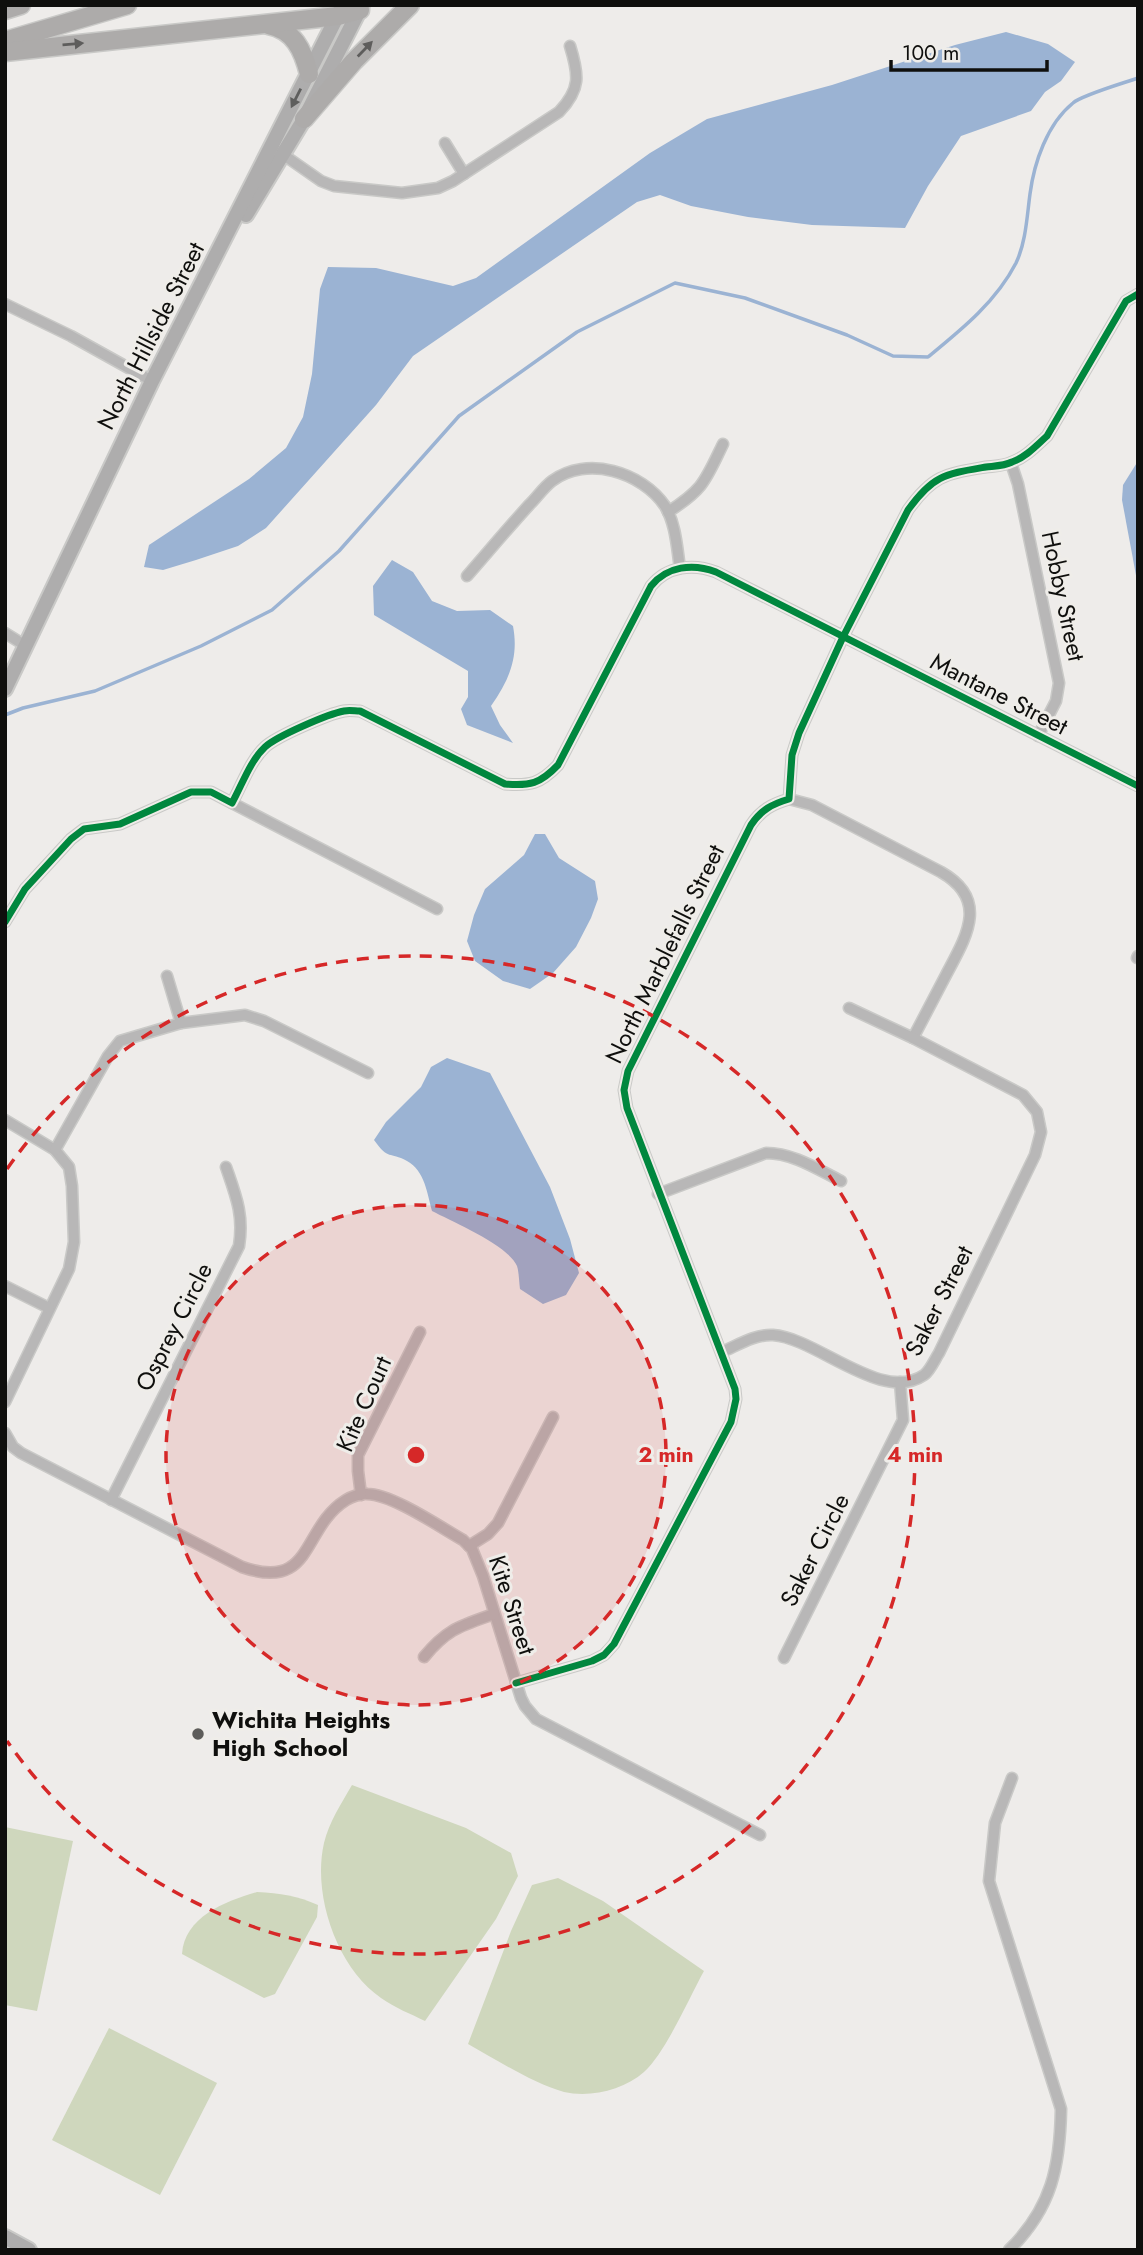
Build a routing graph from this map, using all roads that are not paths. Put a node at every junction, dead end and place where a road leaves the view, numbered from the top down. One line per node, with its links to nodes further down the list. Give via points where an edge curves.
1 (21, 5): 5 (highway)
2 (127, 5): 7 (highway)
3 (410, 5): 11 (highway, one-way to 3)
4 (351, 9): 6 (highway); 10 (main road); 11 (main road)
5 (5, 10)
6 (264, 24): 9 (highway, one-way to 6); 10 (highway, via 292,37)
7 (5, 41)
8 (570, 46): 14 (street, via 577,75 567,103)
9 (5, 51)
10 (309, 74): 13 (main road, one-way to 13)
11 (304, 119): 13 (main road)
12 (445, 143): 14 (street)
13 (277, 151): 14 (street, via 321,181 349,188 420,192); 17 (main road, North Hillside Street)
14 (464, 174)
15 (1138, 294): 19 (street, via 1114,318 1047,436)
16 (5, 304): 17 (street)
17 (152, 381): 25 (main road, North Hillside Street)
18 (723, 444): 20 (street, via 697,491)
19 (1011, 463): 24 (street, via 945,474 919,495); 27 (street, Hobby Street, via 1059,684 1056,701)
20 (668, 512): 21 (street); 22 (street, via 653,493 623,474 605,468 570,472 552,481)
21 (680, 568): 24 (street, Mantane Street, via 716,572); 30 (street, via 651,586 558,765 540,781 505,784 360,711 346,710 265,747)
22 (467, 576)
23 (5, 633): 25 (street)
24 (844, 637): 27 (street, Mantane Street); 29 (street, via 796,741)
25 (26, 646): 26 (main road, North Hillside Street)
26 (6, 687)
27 (1038, 736): 28 (street, Mantane Street)
28 (1138, 786)
29 (789, 800): 36 (street, via 812,805 942,872 965,892 970,912 967,933); 42 (street, North Marblefalls Street, via 767,808 751,825 626,1074 624,1099)
30 (232, 803): 31 (street); 32 (street, via 211,792 191,792 121,824 84,829 26,889)
31 (437, 909)
32 (5, 922)
33 (167, 976): 35 (street)
34 (849, 1008): 36 (street, Saker Street)
35 (181, 1023): 37 (street, via 245,1015); 39 (street, via 120,1041)
36 (913, 1038): 47 (street, Saker Street, via 1023,1095 1037,1112 1041,1132 1035,1155 939,1353 925,1375)
37 (368, 1073)
38 (5, 1121): 39 (street)
39 (55, 1150): 44 (street, via 69,1167 74,1242 69,1269)
40 (226, 1167): 52 (street, Osprey Circle, via 240,1207 239,1246)
41 (841, 1181): 42 (street, via 791,1157 766,1153)
42 (659, 1194): 46 (street, North Marblefalls Street)
43 (5, 1286): 44 (street)
44 (49, 1308): 48 (street)
45 (420, 1332): 51 (street, Kite Court, via 358,1455)
46 (722, 1352): 47 (street, via 758,1336 783,1336 882,1381); 57 (street, North Marblefalls Street, via 735,1390 731,1422 618,1639 598,1658)
47 (900, 1381): 56 (street, Saker Circle, via 903,1420)
48 (5, 1402)
49 (553, 1417): 53 (street, via 498,1523)
50 (5, 1433): 52 (street, via 21,1454)
51 (361, 1495): 52 (street, via 334,1509 300,1560 286,1571 272,1574 242,1567); 53 (street, Kite Street, via 395,1502)
52 (111, 1500)
53 (469, 1546): 54 (street, Kite Street)
54 (494, 1614): 55 (street, via 453,1629); 57 (street, Kite Street)
55 (424, 1657)
56 (784, 1658)
57 (516, 1684): 59 (street, Kite Street, via 536,1719)
58 (1012, 1778): 62 (street, via 995,1823 989,1881 1061,2109 1061,2140 1052,2184 1035,2217)
59 (760, 1835)
60 (5, 2237): 61 (main road)
61 (29, 2250)
62 (1009, 2250)

